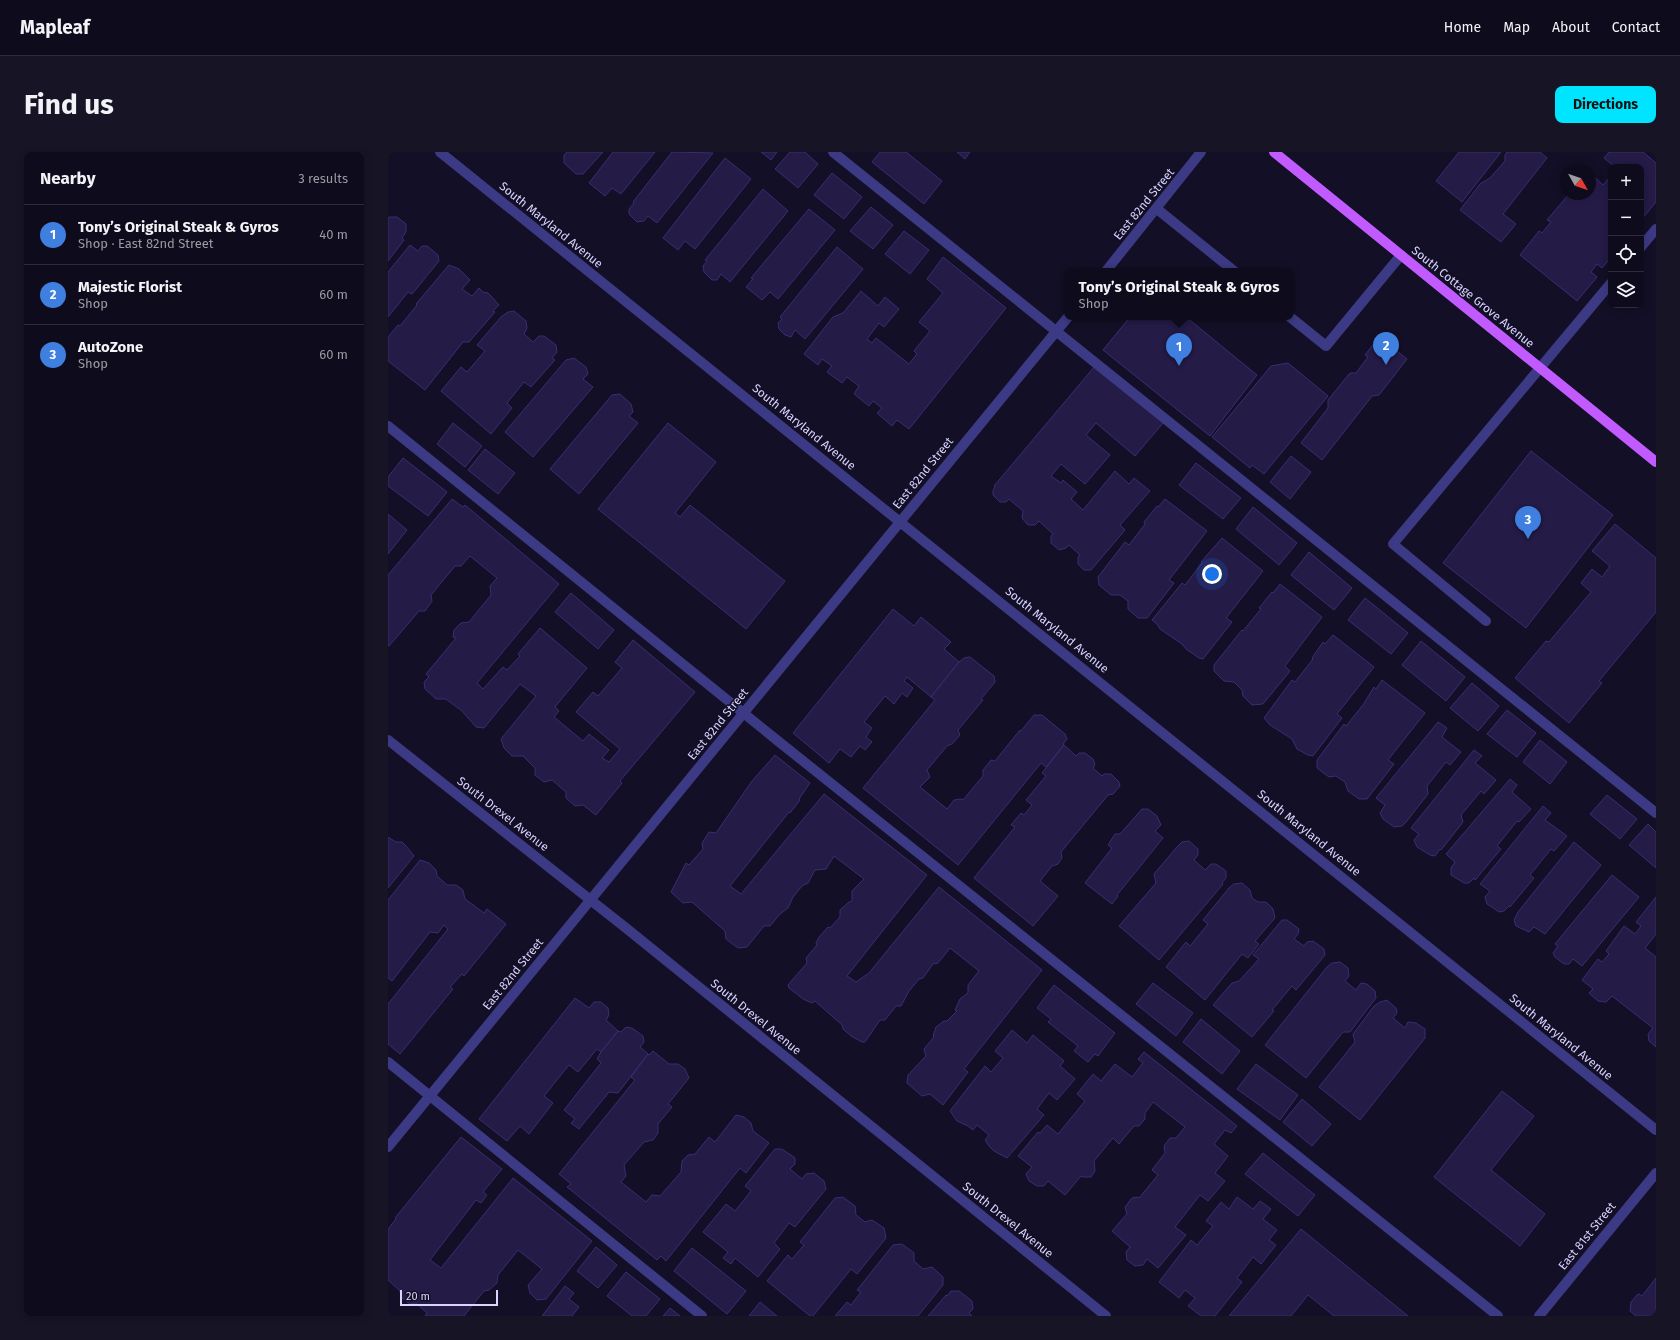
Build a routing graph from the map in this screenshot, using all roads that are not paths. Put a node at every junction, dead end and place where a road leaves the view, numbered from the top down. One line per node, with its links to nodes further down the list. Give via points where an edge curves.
1 (440, 152): 18 (street, South Maryland Avenue)
2 (833, 152): 14 (street)
3 (1201, 152): 5 (street, East 82nd Street)
4 (1274, 152): 8 (main road, South Cottage Grove Avenue)
5 (1156, 208): 9 (street, East 82nd Street); 10 (street)
6 (1656, 229): 7 (street)
7 (1644, 243)
8 (1401, 255): 13 (street, via 1326,346); 15 (main road, South Cottage Grove Avenue)
9 (1108, 268)
10 (1230, 268)
11 (1608, 287): 15 (street)
12 (1066, 320): 14 (street, East 82nd Street)
13 (1294, 320)
14 (1056, 332): 18 (street, East 82nd Street); 22 (street)
15 (1540, 368): 17 (main road, South Cottage Grove Avenue); 19 (street, via 1393,544)
16 (388, 426): 20 (street)
17 (1656, 462)
18 (901, 521): 20 (street, East 82nd Street); 26 (street, South Maryland Avenue)
19 (1486, 621)
20 (744, 713): 23 (street, East 82nd Street); 31 (street)
21 (388, 740): 23 (street, South Drexel Avenue)
22 (1656, 813)
23 (590, 900): 25 (street, East 82nd Street); 30 (street, South Drexel Avenue)
24 (388, 1062): 25 (street)
25 (430, 1096): 27 (street, East 82nd Street); 29 (street)
26 (1656, 1130)
27 (388, 1147)
28 (1656, 1173): 32 (street, East 81st Street)
29 (702, 1316)
30 (1106, 1316)
31 (1498, 1316)
32 (1539, 1316)

